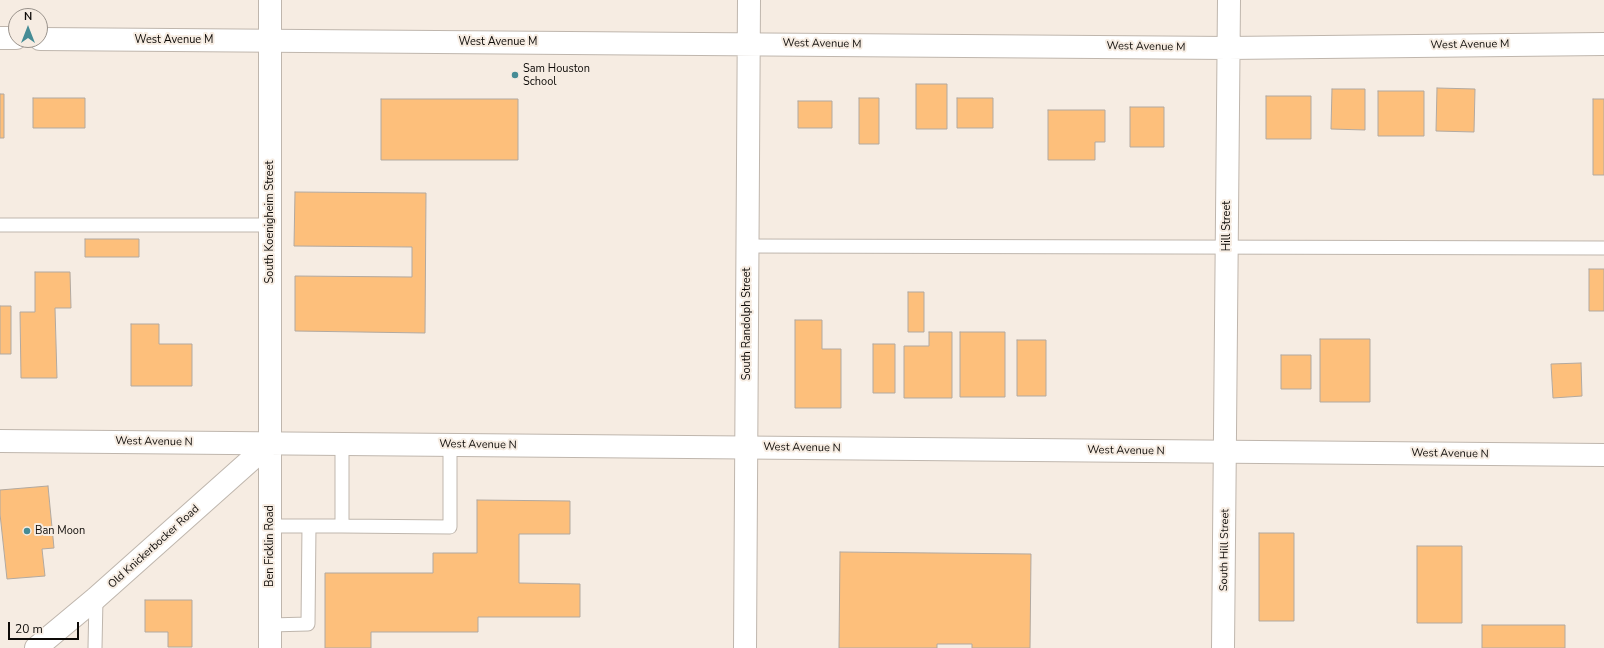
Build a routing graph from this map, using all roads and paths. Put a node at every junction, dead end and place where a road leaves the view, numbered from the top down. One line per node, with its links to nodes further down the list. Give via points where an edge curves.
1 (270, 0): 5 (street, South Koenigheim Street)
2 (749, 0): 6 (street, South Randolph Street)
3 (1229, 0): 8 (street, Hill Street)
4 (48, 39): 5 (street, West Avenue M)
5 (270, 41): 6 (street, West Avenue M); 9 (street, South Koenigheim Street)
6 (749, 43): 8 (street, West Avenue M); 11 (street, South Randolph Street)
7 (1604, 44): 8 (street, West Avenue M)
8 (1228, 48): 12 (street, Hill Street)
9 (270, 224): 10 (lane); 15 (street, South Koenigheim Street)
10 (0, 225)
11 (747, 246): 12 (lane); 18 (street, South Randolph Street)
12 (1227, 247): 13 (lane); 19 (street, Hill Street)
13 (1604, 248)
14 (0, 441): 15 (street, West Avenue N)
15 (270, 443): 16 (street, West Avenue N); 21 (street, Ben Ficklin Road); 24 (street, Old Knickerbocker Road)
16 (342, 444): 17 (street, West Avenue N); 23 (lane)
17 (450, 445): 18 (street, West Avenue N); 23 (lane, via 450,527)
18 (746, 448): 19 (street, West Avenue N); 29 (street, South Randolph Street)
19 (1226, 452): 20 (street, West Avenue N); 30 (street, South Hill Street)
20 (1604, 455)
21 (270, 526): 22 (lane); 25 (street, Ben Ficklin Road)
22 (309, 526): 23 (lane); 25 (lane, via 308,624)
23 (342, 526)
24 (96, 598): 26 (street, Old Knickerbocker Road); 27 (lane)
25 (270, 625): 28 (street, Ben Ficklin Road)
26 (36, 648)
27 (95, 648)
28 (270, 648)
29 (745, 648)
30 (1223, 648)

